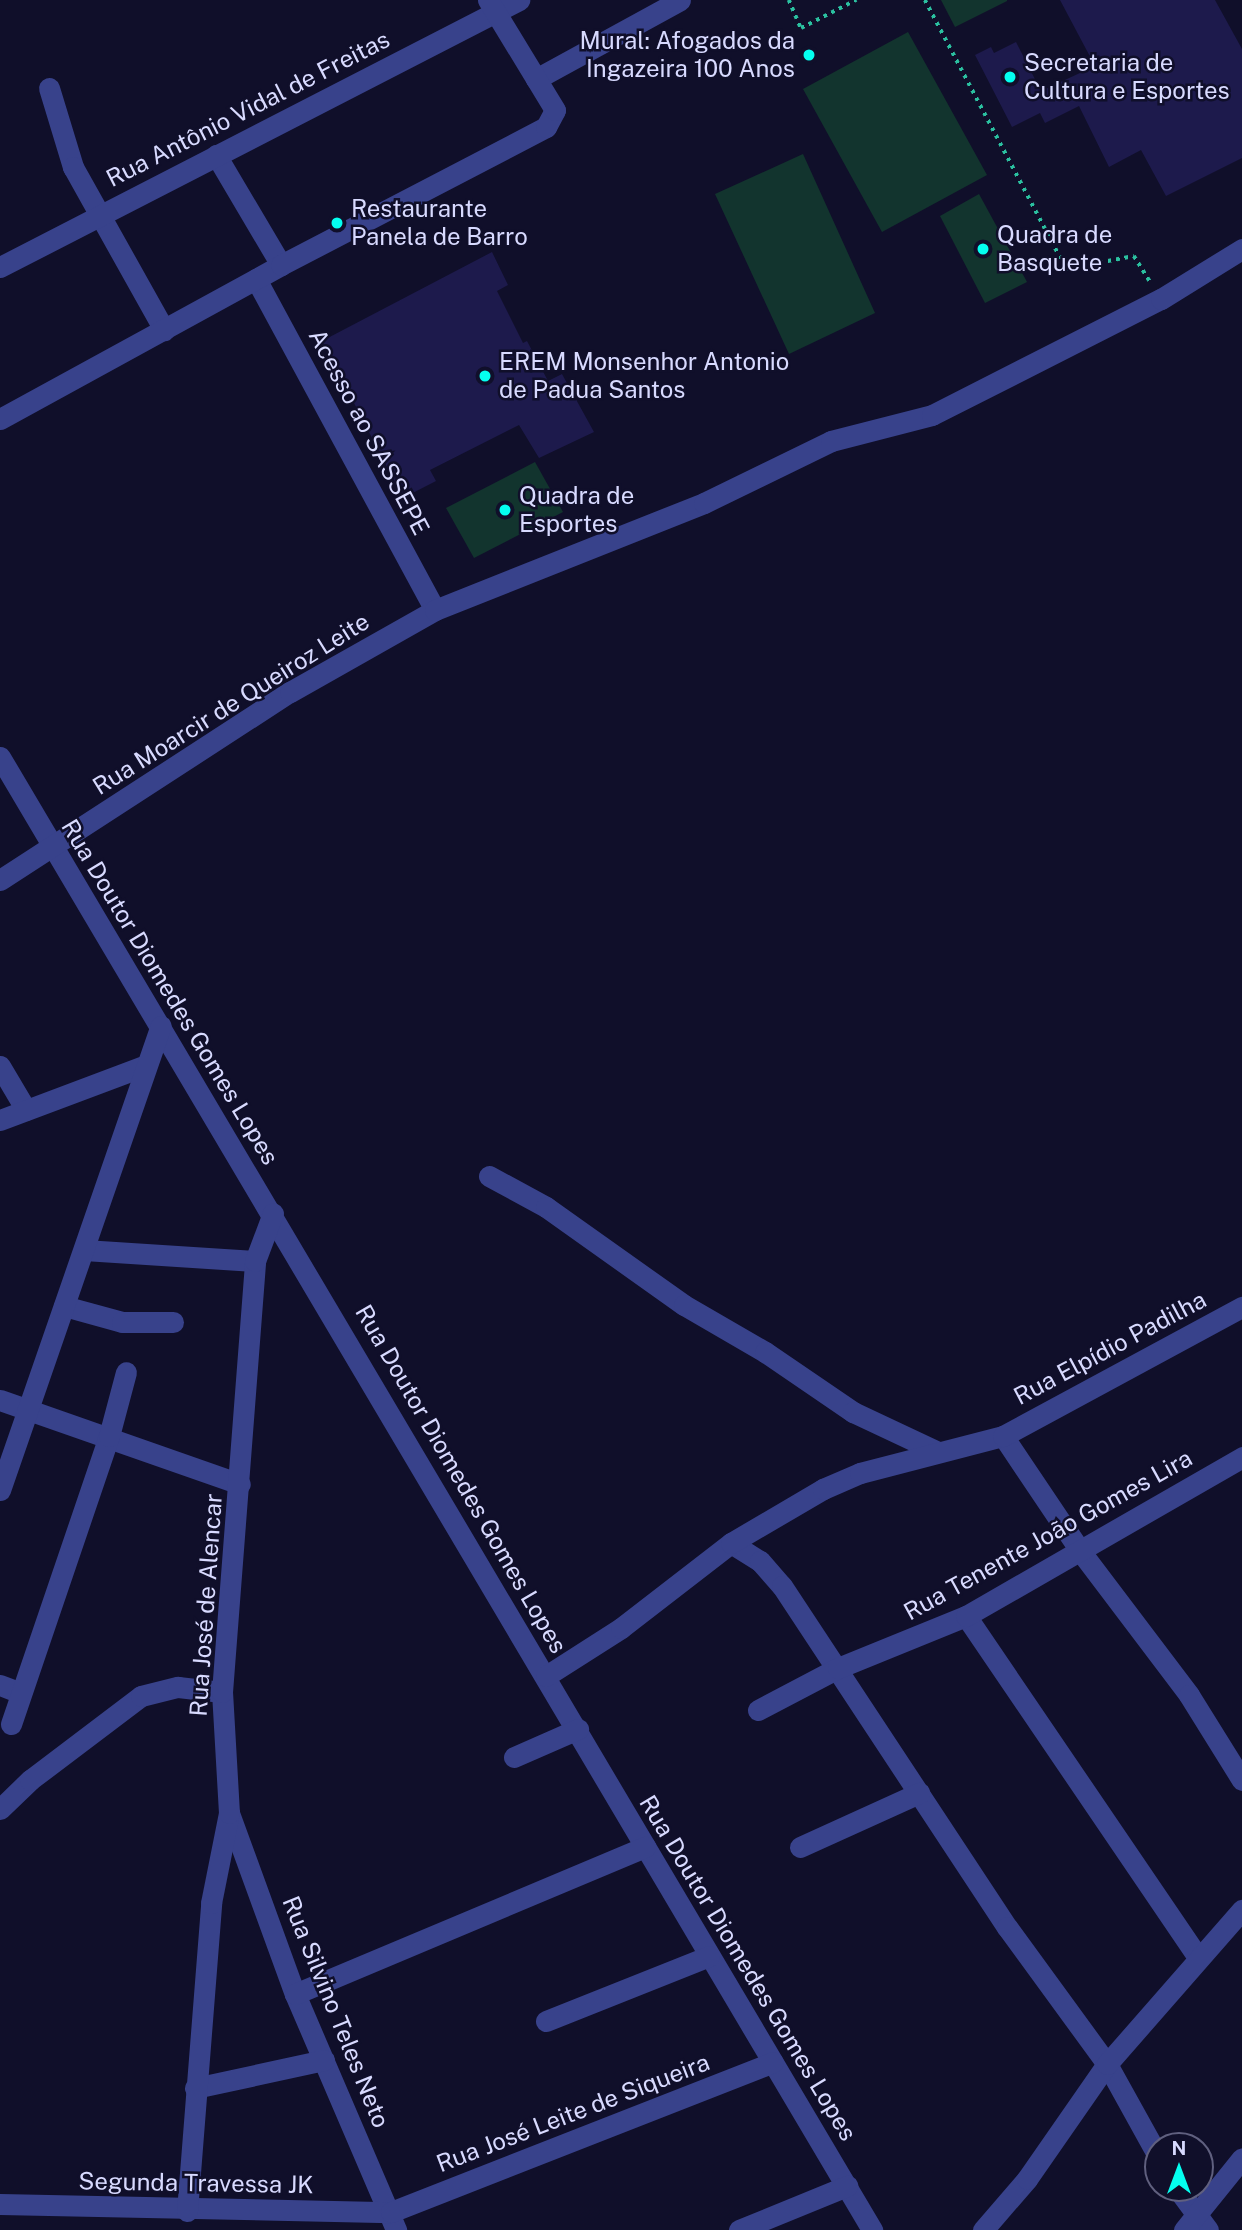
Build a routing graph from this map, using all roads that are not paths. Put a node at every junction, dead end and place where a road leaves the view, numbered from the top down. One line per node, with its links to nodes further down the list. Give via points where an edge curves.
1 (519, 0): 3 (street, Rua Antônio Vidal de Freitas)
2 (680, 0): 4 (street)
3 (491, 6): 4 (street); 6 (street, Rua Antônio Vidal de Freitas)
4 (536, 79): 9 (street, via 555,110 546,127)
5 (49, 88): 7 (street, via 66,152)
6 (216, 155): 7 (street, Rua Antônio Vidal de Freitas); 9 (street)
7 (100, 213): 10 (street, Rua Antônio Vidal de Freitas); 12 (street)
8 (1242, 249): 14 (street, Rua Moarcir de Queiroz Leite, via 1161,299 932,415 831,441 704,503)
9 (281, 265): 11 (street)
10 (0, 267)
11 (256, 279): 12 (street); 14 (street, Acesso ao SASSEPE)
12 (164, 330): 13 (street)
13 (0, 419)
14 (435, 610): 16 (street, Rua Moarcir de Queiroz Leite, via 290,692)
15 (0, 757): 16 (street, Rua Doutor Diomedes Gomes Lopes)
16 (53, 848): 17 (street, Rua Moarcir de Queiroz Leite); 18 (street, Rua Doutor Diomedes Gomes Lopes)
17 (0, 880)
18 (161, 1026): 19 (street); 24 (street, Rua Doutor Diomedes Gomes Lopes)
19 (146, 1065): 21 (street); 25 (street)
20 (0, 1066): 21 (street)
21 (26, 1110): 22 (street)
22 (0, 1120)
23 (489, 1176): 35 (street, via 546,1207 684,1306 765,1352 853,1412)
24 (273, 1213): 26 (street, Rua José de Alencar); 43 (street, Rua Doutor Diomedes Gomes Lopes)
25 (83, 1250): 26 (street); 27 (street)
26 (255, 1261): 37 (street, Rua José de Alencar)
27 (64, 1306): 29 (street, via 122,1322); 32 (street)
28 (1240, 1316): 34 (street, Rua Elpídio Padilha)
29 (173, 1322)
30 (126, 1373): 33 (street)
31 (0, 1400): 32 (street)
32 (25, 1407): 33 (street); 38 (street)
33 (109, 1436): 37 (street); 46 (street)
34 (1003, 1436): 35 (street, Rua Elpídio Padilha); 40 (street)
35 (938, 1452): 39 (street, Rua Elpídio Padilha, via 823,1489)
36 (1242, 1457): 40 (street, Rua Tenente João Gomes Lira)
37 (240, 1484): 45 (street, Rua José de Alencar)
38 (0, 1490)
39 (731, 1543): 42 (street, via 771,1571); 43 (street, Rua Elpídio Padilha, via 621,1628)
40 (1081, 1552): 41 (street, Rua Tenente João Gomes Lira); 51 (street, via 1189,1695)
41 (966, 1616): 42 (street, Rua Tenente João Gomes Lira); 59 (street)
42 (838, 1668): 47 (street, Rua Tenente João Gomes Lira); 52 (street)
43 (546, 1676): 49 (street, Rua Doutor Diomedes Gomes Lopes)
44 (0, 1685): 46 (street)
45 (222, 1692): 53 (street, via 178,1687 141,1696 30,1780); 54 (street, Rua José de Alencar)
46 (21, 1693): 48 (street)
47 (758, 1710)
48 (12, 1724)
49 (578, 1730): 50 (street); 55 (street, Rua Doutor Diomedes Gomes Lopes)
50 (514, 1757)
51 (1242, 1780)
52 (919, 1793): 56 (street); 64 (street)
53 (0, 1810)
54 (229, 1813): 60 (street, Rua Silvino Teles Neto); 65 (street, Rua José de Alencar, via 211,1903)
55 (645, 1847): 58 (street, Rua Doutor Diomedes Gomes Lopes); 60 (street)
56 (800, 1847)
57 (1242, 1910): 59 (street)
58 (709, 1956): 61 (street); 63 (street, Rua Doutor Diomedes Gomes Lopes)
59 (1198, 1957): 64 (street)
60 (295, 1994): 62 (street, Rua Silvino Teles Neto)
61 (546, 2021)
62 (324, 2060): 65 (street); 72 (street, Rua Silvino Teles Neto)
63 (774, 2062): 68 (street, Rua Doutor Diomedes Gomes Lopes); 72 (street, Rua José Leite de Siqueira)
64 (1107, 2064): 66 (street); 76 (street, via 1027,2179)
65 (195, 2088): 71 (street, Rua José de Alencar)
66 (1145, 2132)
67 (1242, 2158): 73 (street)
68 (847, 2186): 74 (street); 75 (street, Rua Doutor Diomedes Gomes Lopes)
69 (1185, 2202): 73 (street)
70 (0, 2204): 71 (street, Segunda Travessa JK)
71 (187, 2211): 72 (street, Segunda Travessa JK)
72 (394, 2221)
73 (1197, 2225)
74 (739, 2230)
75 (872, 2230)
76 (983, 2230)

